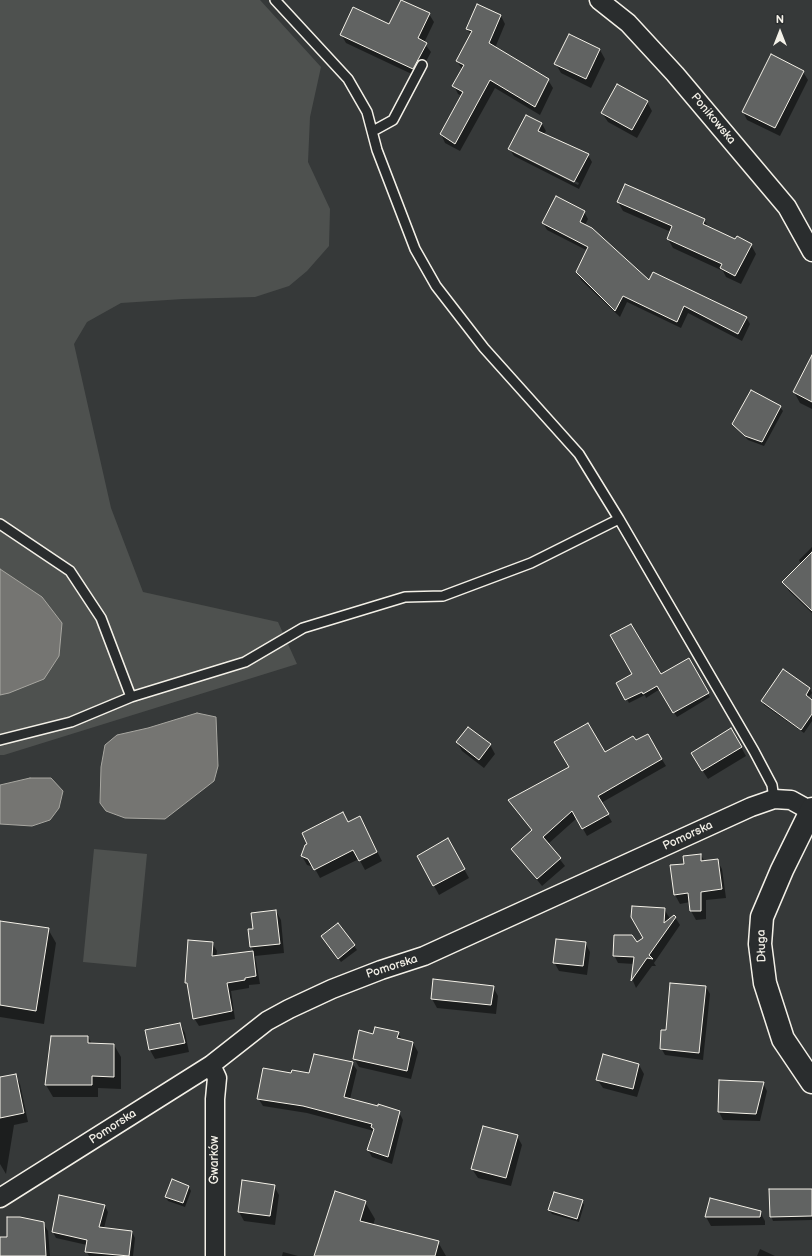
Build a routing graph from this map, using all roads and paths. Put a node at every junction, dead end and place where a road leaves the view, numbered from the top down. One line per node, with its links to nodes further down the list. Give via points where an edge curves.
1 (275, 0): 4 (lane, via 348,79 367,112)
2 (599, 0): 5 (street, Ponikowska, via 628,23 675,74 787,207)
3 (422, 65): 4 (lane, via 393,120)
4 (373, 131): 6 (lane, via 415,249 436,286 484,348 579,454)
5 (812, 252)
6 (619, 519): 8 (lane, via 531,563 443,596 405,596 304,628 245,662); 10 (lane, via 754,751 772,785)
7 (0, 524): 8 (lane, via 70,571 102,618)
8 (131, 697): 9 (lane, via 71,722)
9 (0, 740)
10 (774, 799): 11 (street, Pomorska, via 791,800); 12 (street, Pomorska, via 751,807 424,956 332,989 267,1022)
11 (812, 810): 13 (street, Długa, via 762,917 760,944 765,983 783,1039)
12 (211, 1065): 14 (street, Pomorska); 15 (street, Gwarków, via 217,1078)
13 (812, 1082)
14 (0, 1198)
15 (215, 1256)

